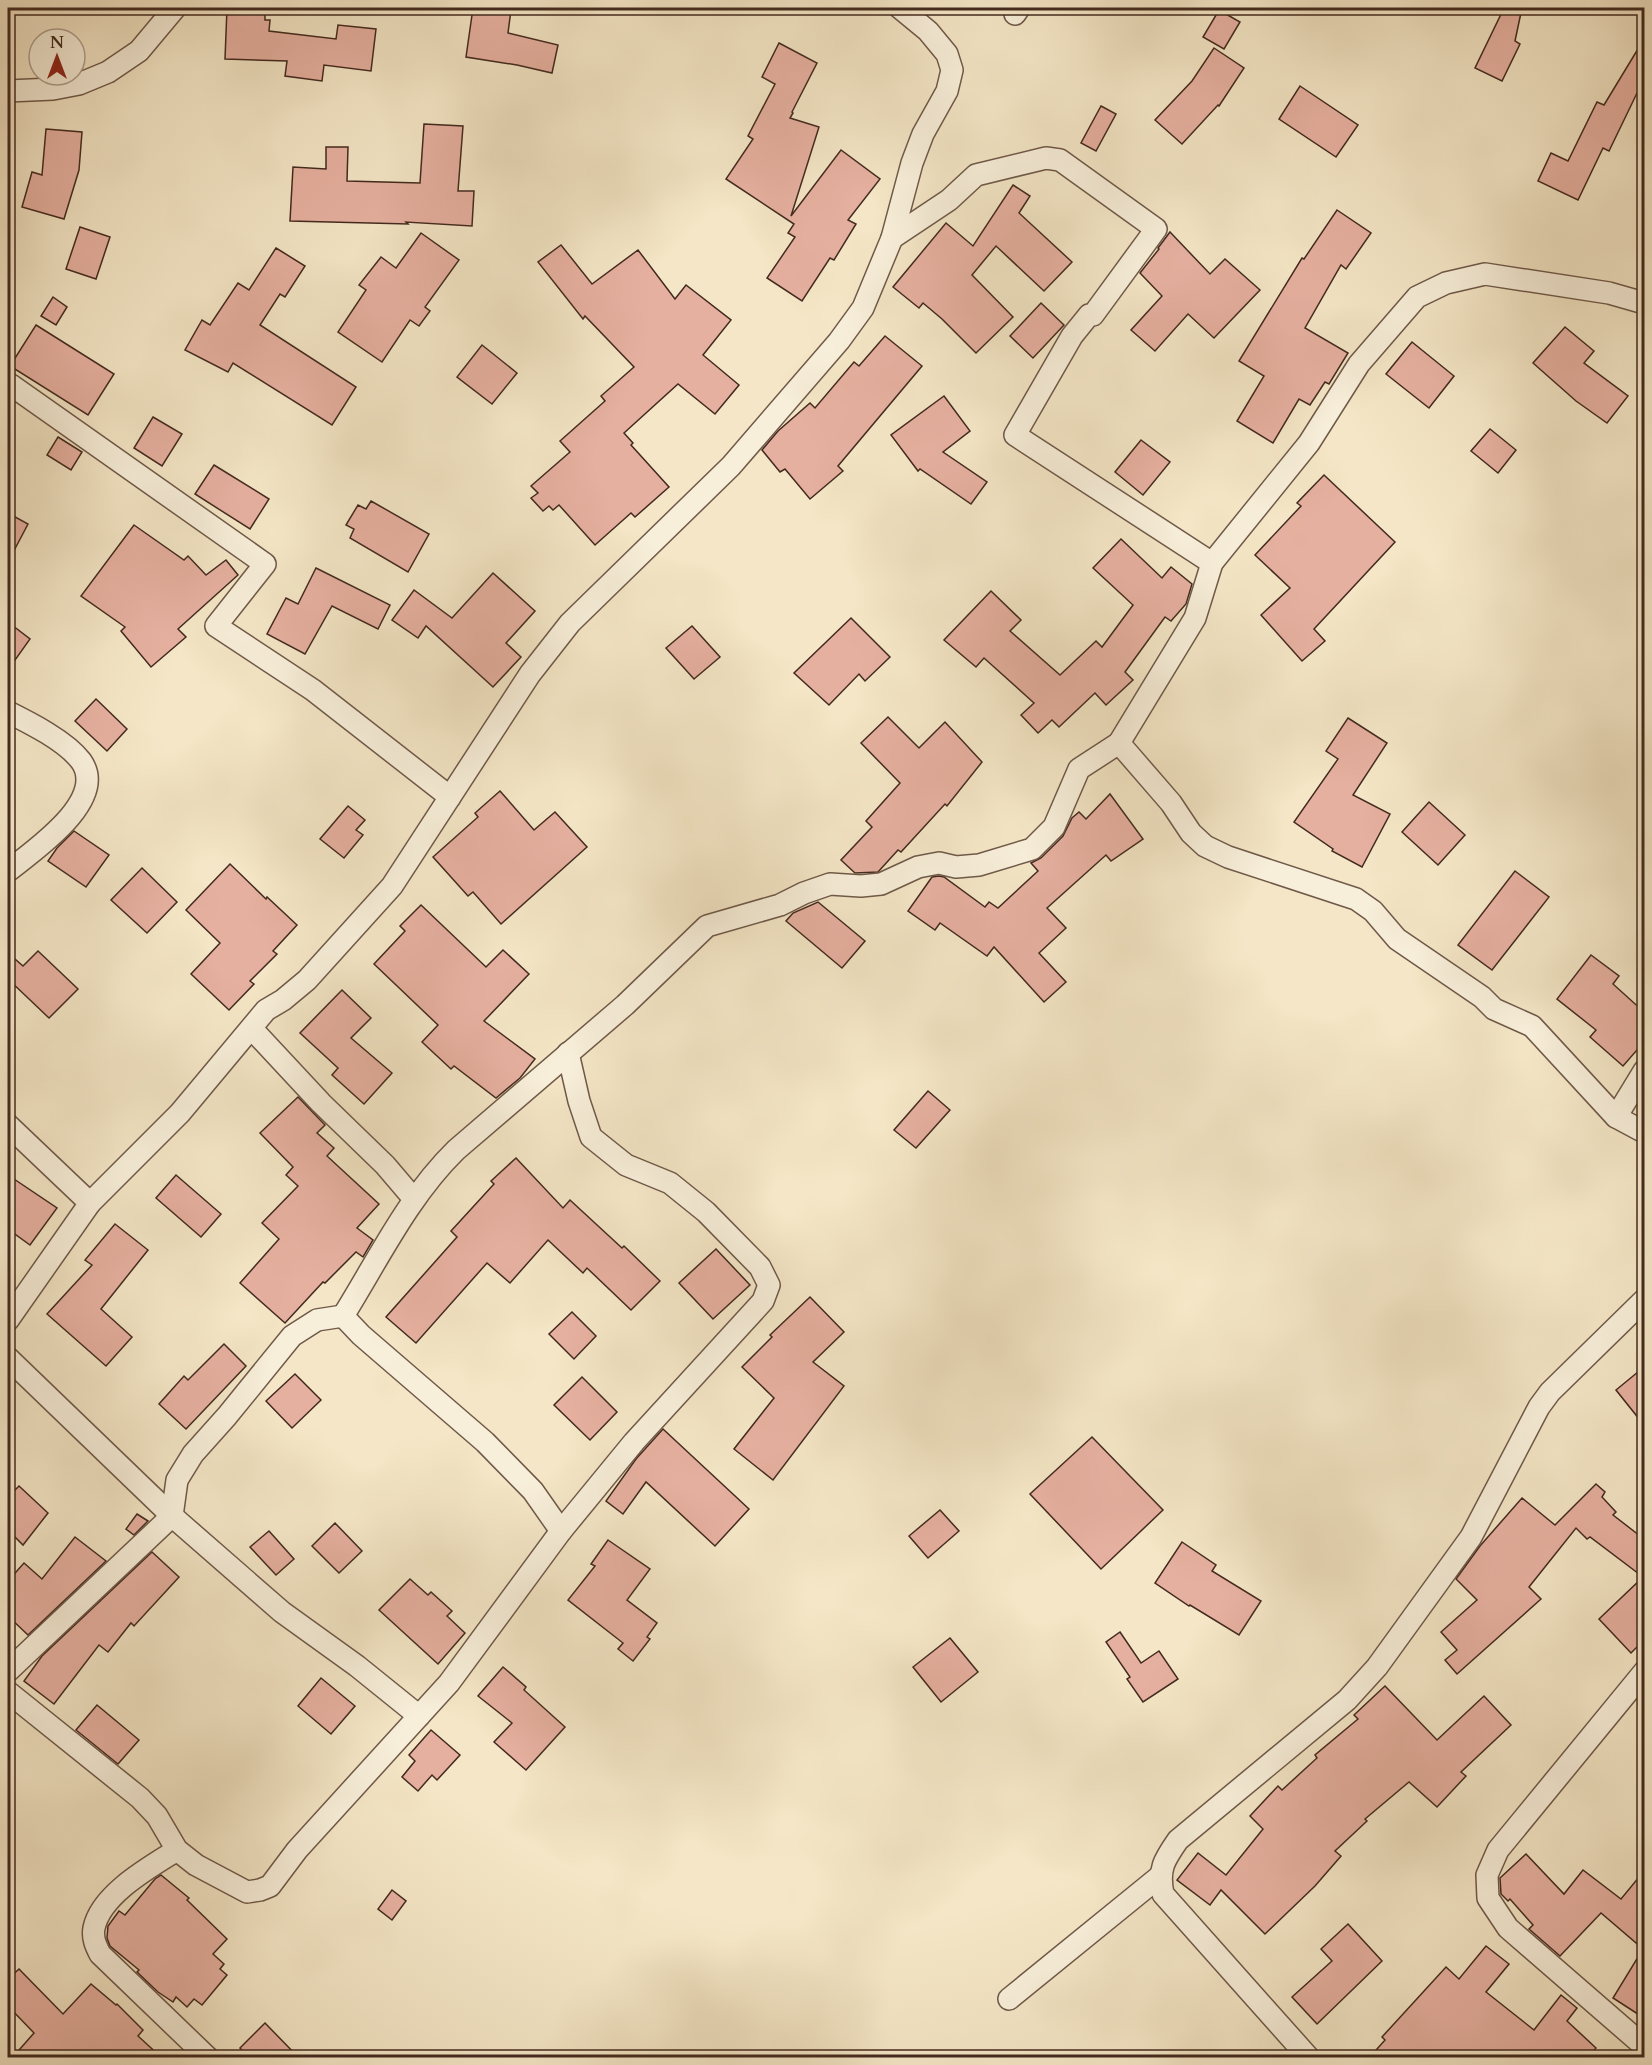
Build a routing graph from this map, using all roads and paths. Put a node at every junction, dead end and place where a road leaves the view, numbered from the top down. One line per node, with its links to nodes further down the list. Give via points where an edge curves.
1 (175, 8): 3 (street, via 139,51 108,72 53,89)
2 (900, 8): 4 (street, via 928,31 947,54 952,70 912,163)
3 (8, 91)
4 (892, 238): 7 (street, via 949,200 976,175 1046,158 1060,160 1156,229 1093,315 1072,336 1015,435); 10 (street, via 863,308 839,341 731,466 570,623 530,674)
5 (1644, 303): 7 (street, via 1609,293 1485,273 1446,283 1418,297 1359,364 1309,443)
6 (8, 385): 10 (street, via 265,564 216,626 313,690)
7 (1212, 563): 9 (street, via 1195,618)
8 (8, 712): 11 (street, via 64,744 82,762 87,777 78,808 63,826)
9 (1119, 743): 13 (street, via 1079,769 1054,827 1032,849 980,865 956,867 939,863 918,867 881,884 830,884 780,905 706,926 625,1005); 15 (street, via 1205,846 1356,899 1373,911 1397,939 1494,1009 1532,1026)
10 (450, 797): 12 (street, via 392,886 308,980 266,1010)
11 (8, 871)
12 (252, 1029): 18 (street, via 386,1165); 19 (street, via 180,1113)
13 (568, 1053): 18 (street, via 456,1150); 25 (street, via 591,1137 626,1165 670,1183 706,1212 760,1267 769,1285 763,1301 634,1442)
14 (1644, 1071): 15 (street)
15 (1616, 1117): 17 (street)
16 (8, 1125): 19 (street)
17 (1644, 1132)
18 (414, 1199): 21 (street)
19 (90, 1203): 22 (street)
20 (1644, 1300): 31 (street, via 1539,1407 1471,1538 1377,1667 1347,1700 1178,1840)
21 (343, 1317): 24 (street, via 317,1320 292,1336 193,1454 177,1480); 25 (street, via 485,1442 533,1491)
22 (8, 1320)
23 (8, 1358): 24 (street)
24 (172, 1516): 26 (street); 29 (street, via 282,1612)
25 (561, 1531): 29 (street)
26 (8, 1671)
27 (1644, 1672): 33 (street, via 1498,1850 1487,1875 1488,1898 1508,1928)
28 (8, 1692): 30 (street, via 140,1797 157,1816)
29 (419, 1716): 30 (street, via 297,1850 270,1886 247,1892 196,1865)
30 (177, 1850): 34 (street, via 117,1891 98,1918 93,1941 100,1954)
31 (1160, 1876): 32 (street); 35 (street, via 1163,1894)
32 (1009, 1999)
33 (1644, 2046)
34 (208, 2058)
35 (1310, 2058)

